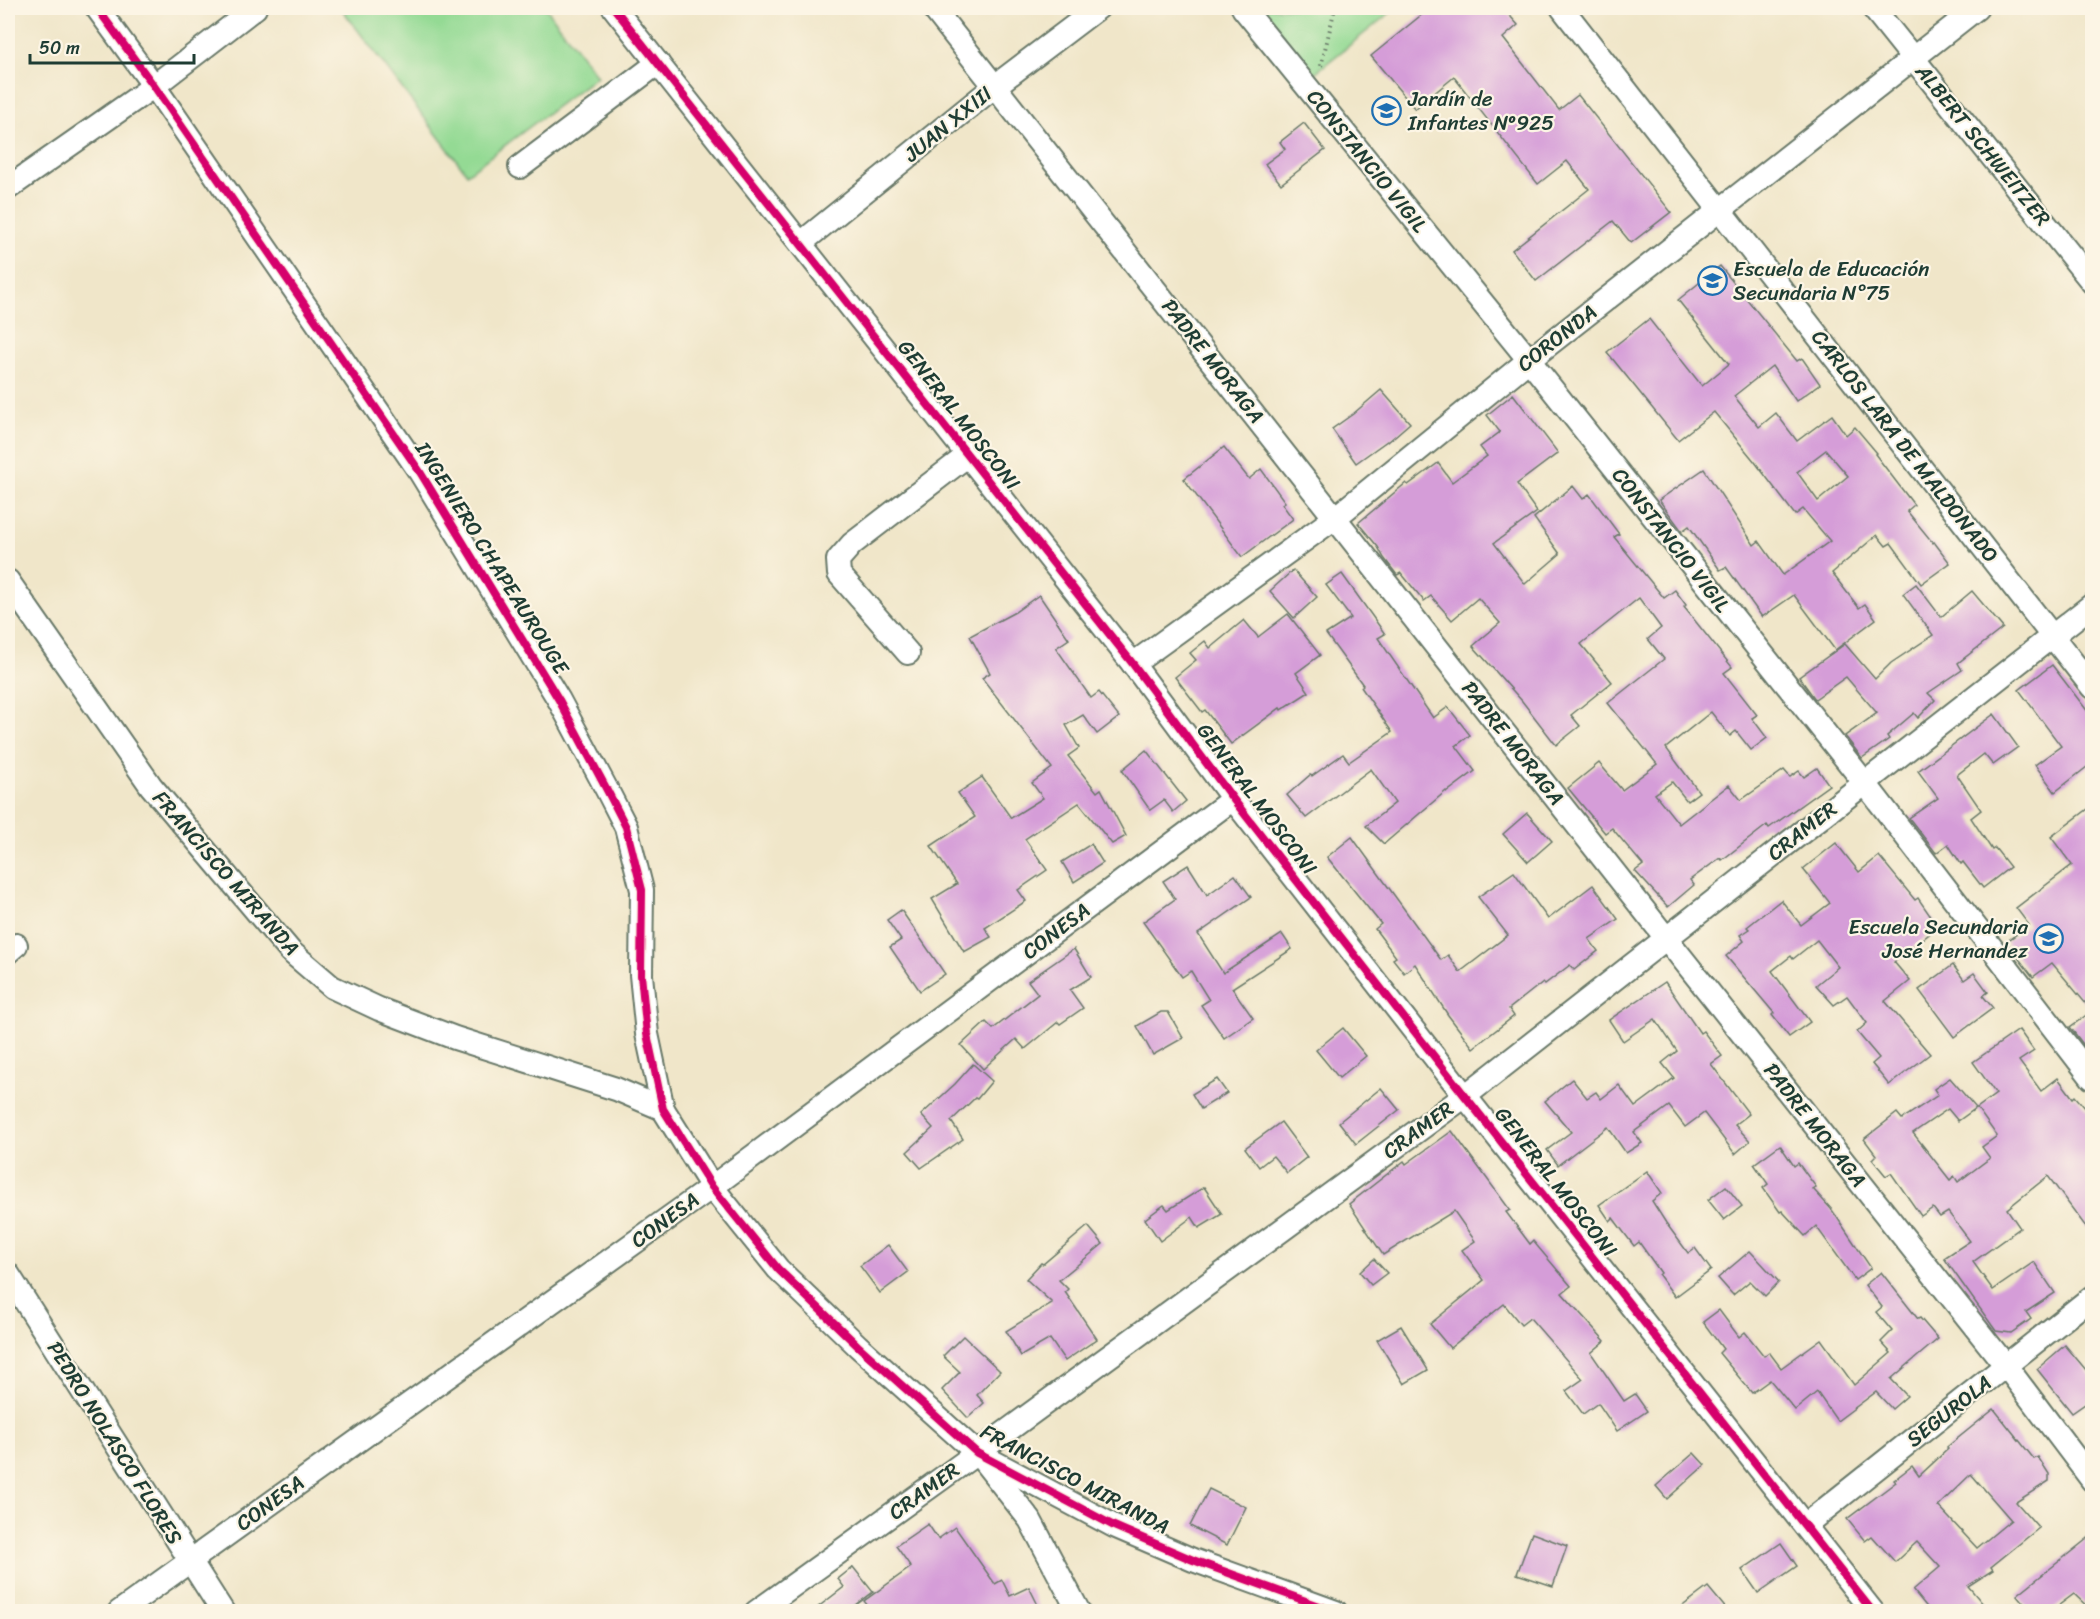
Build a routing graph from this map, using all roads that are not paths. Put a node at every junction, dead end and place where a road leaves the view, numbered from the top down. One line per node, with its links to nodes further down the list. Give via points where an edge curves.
1 (97, 8): 13 (street, INGENIERO CHAPEAUROUGE)
2 (255, 8): 13 (street)
3 (614, 8): 11 (street, GENERAL MOSCONI)
4 (933, 8): 12 (street, PADRE MORAGA)
5 (1098, 8): 12 (street, JUAN XXIII)
6 (1243, 8): 19 (street, CONSTANCIO VIGIL)
7 (1562, 8): 16 (street, CARLOS LARA DE MALDONADO)
8 (1874, 8): 10 (street, ALBERT SCHWEITZER)
9 (1977, 8): 10 (street, CORONDA)
10 (1913, 58): 16 (street, CORONDA); 18 (street, ALBERT SCHWEITZER)
11 (658, 63): 14 (street); 17 (street, GENERAL MOSCONI)
12 (995, 86): 17 (street, JUAN XXIII); 21 (street, PADRE MORAGA)
13 (154, 87): 15 (street); 33 (street, INGENIERO CHAPEAUROUGE, via 420,472 559,700 626,827 642,890 641,975 647,1034)
14 (520, 167)
15 (8, 188)
16 (1721, 211): 19 (street, CORONDA); 24 (street, CARLOS LARA DE MALDONADO)
17 (801, 243): 20 (street, GENERAL MOSCONI)
18 (2092, 282)
19 (1529, 360): 21 (street, CORONDA); 28 (street, CONSTANCIO VIGIL)
20 (968, 454): 25 (street, via 852,544 838,560 838,574); 26 (street, GENERAL MOSCONI)
21 (1336, 517): 26 (street, CORONDA); 30 (street, PADRE MORAGA)
22 (8, 581): 33 (street, FRANCISCO MIRANDA, via 151,786 290,951 332,987 455,1038 616,1089)
23 (2092, 605): 24 (street, CRAMER)
24 (2053, 636): 27 (street, CARLOS LARA DE MALDONADO); 28 (street, CRAMER)
25 (908, 653)
26 (1133, 664): 29 (street, GENERAL MOSCONI)
27 (2092, 687)
28 (1864, 782): 30 (street, CRAMER); 31 (street, CONSTANCIO VIGIL)
29 (1233, 799): 32 (street, GENERAL MOSCONI); 34 (street, CONESA)
30 (1666, 938): 32 (street, CRAMER); 37 (street, PADRE MORAGA)
31 (2092, 1078)
32 (1465, 1096): 38 (street, CRAMER); 40 (street, GENERAL MOSCONI)
33 (663, 1109): 34 (street, INGENIERO CHAPEAUROUGE)
34 (712, 1187): 38 (street, FRANCISCO MIRANDA, via 778,1269); 41 (street, CONESA)
35 (8, 1274): 41 (street, PEDRO NOLASCO FLORES)
36 (2092, 1297): 37 (street, SEGUROLA)
37 (2006, 1366): 39 (street, PADRE MORAGA); 40 (street, SEGUROLA)
38 (977, 1453): 44 (street, CRAMER); 45 (street, via 1030,1520); 46 (street, FRANCISCO MIRANDA, via 1114,1526 1193,1560)
39 (2092, 1480)
40 (1805, 1525): 47 (street, GENERAL MOSCONI)
41 (189, 1560): 42 (street, CONESA); 43 (street, PEDRO NOLASCO FLORES)
42 (119, 1611)
43 (224, 1611)
44 (756, 1611)
45 (1079, 1611)
46 (1336, 1611)
47 (1873, 1611)

